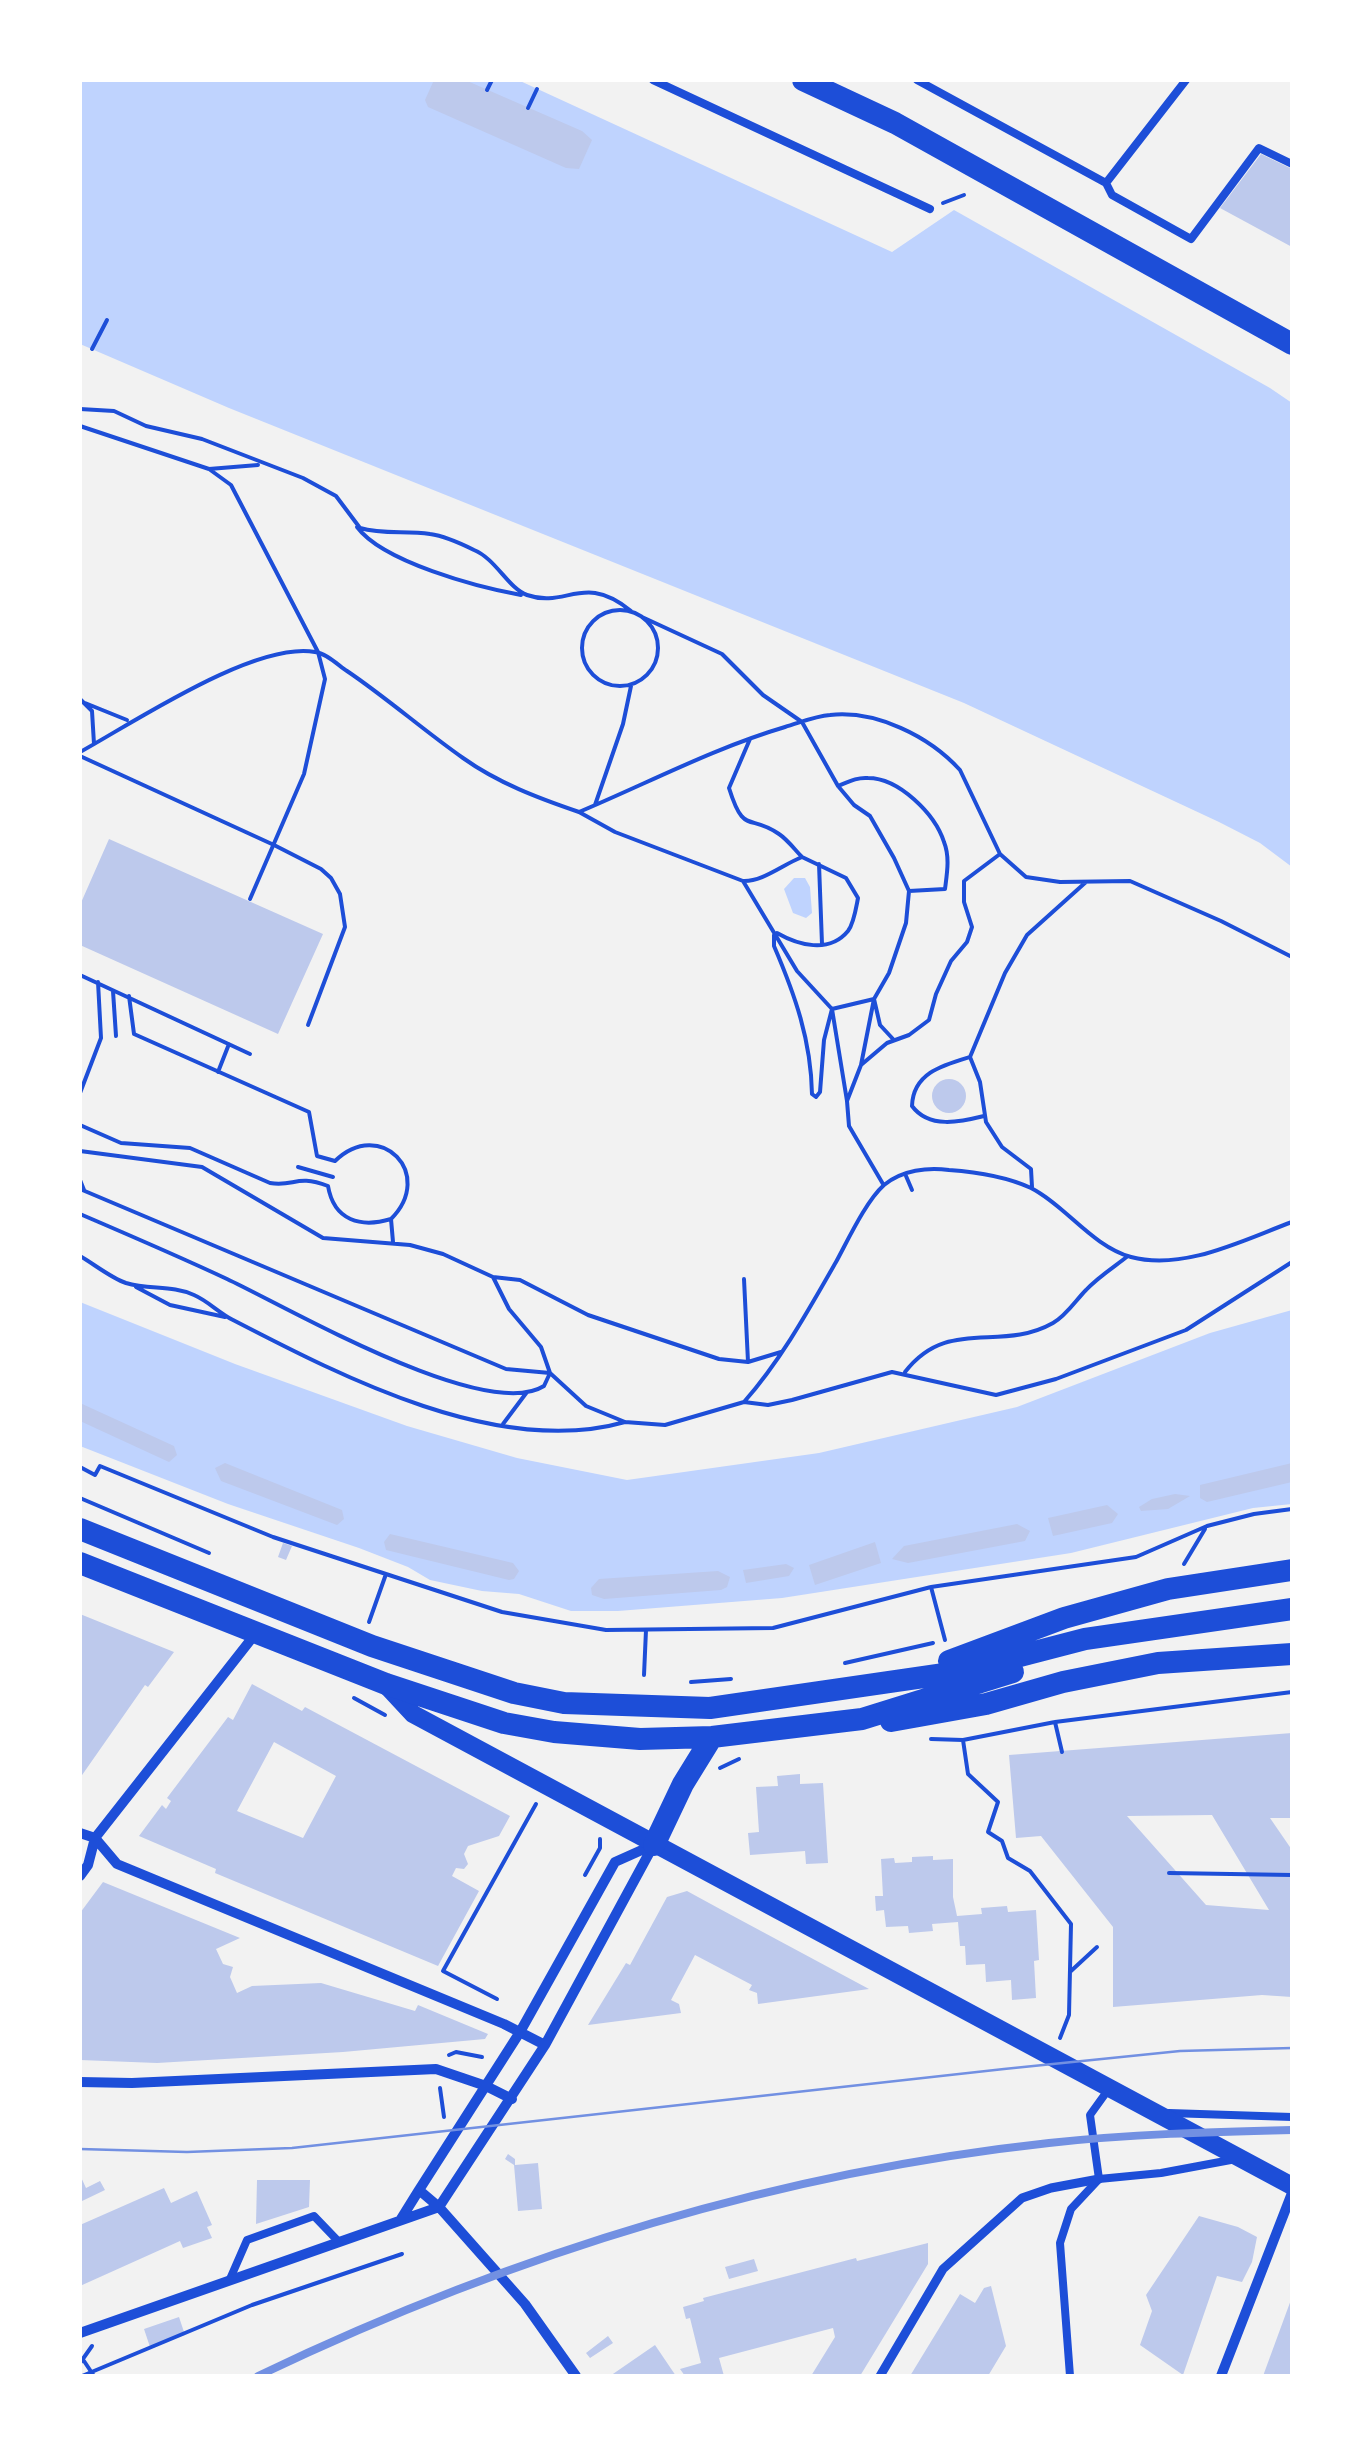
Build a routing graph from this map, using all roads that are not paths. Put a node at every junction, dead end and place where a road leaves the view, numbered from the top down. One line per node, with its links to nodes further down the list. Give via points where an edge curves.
1 (653, 80): 7 (lane)
2 (803, 80): 8 (main road, via 895,123)
3 (916, 80): 6 (lane)
4 (1186, 80): 6 (lane)
5 (1292, 164): 6 (lane, via 1260,148 1192,239 1112,194)
6 (1106, 182)
7 (930, 209)
8 (1291, 344)
9 (80, 1529): 17 (main road, via 366,1630 461,1677 514,1693 564,1703 710,1708)
10 (80, 1563): 14 (main road)
11 (1292, 1570): 17 (main road, via 1168,1589 948,1650)
12 (1292, 1609): 13 (main road)
13 (1150, 1629): 17 (main road); 18 (main road)
14 (256, 1633): 16 (main road); 21 (street)
15 (1292, 1654): 18 (main road, via 1158,1662 898,1722)
16 (386, 1684): 19 (main road, via 504,1723 554,1732); 22 (street, via 413,1714)
17 (859, 1688)
18 (862, 1719): 19 (main road)
19 (712, 1737): 22 (main road)
20 (80, 1833): 21 (street)
21 (94, 1838): 23 (street); 24 (street, via 117,1864)
22 (654, 1845): 24 (street, via 615,1862); 25 (street); 28 (street)
23 (80, 1876)
24 (520, 2032): 25 (street); 27 (street)
25 (546, 2045): 29 (street)
26 (80, 2082): 27 (street, via 422,2069)
27 (486, 2086): 29 (street); 34 (street)
28 (1111, 2086): 30 (street); 33 (lane, via 1090,2115)
29 (512, 2100): 36 (street)
30 (1159, 2113): 31 (lane); 32 (street)
31 (1292, 2117)
32 (1240, 2158): 33 (lane); 35 (street)
33 (1099, 2179): 42 (street, via 1022,2198 943,2269); 43 (lane, via 1071,2209 1060,2242)
34 (418, 2190): 36 (street); 37 (street)
35 (1292, 2190): 44 (street)
36 (439, 2207): 37 (street); 41 (street, via 525,2304)
37 (401, 2219): 38 (street)
38 (338, 2241): 39 (street); 39 (lane, via 314,2216 247,2240)
39 (230, 2279): 40 (street)
40 (80, 2333)
41 (576, 2376)
42 (880, 2376)
43 (1070, 2376)
44 (1220, 2376)

